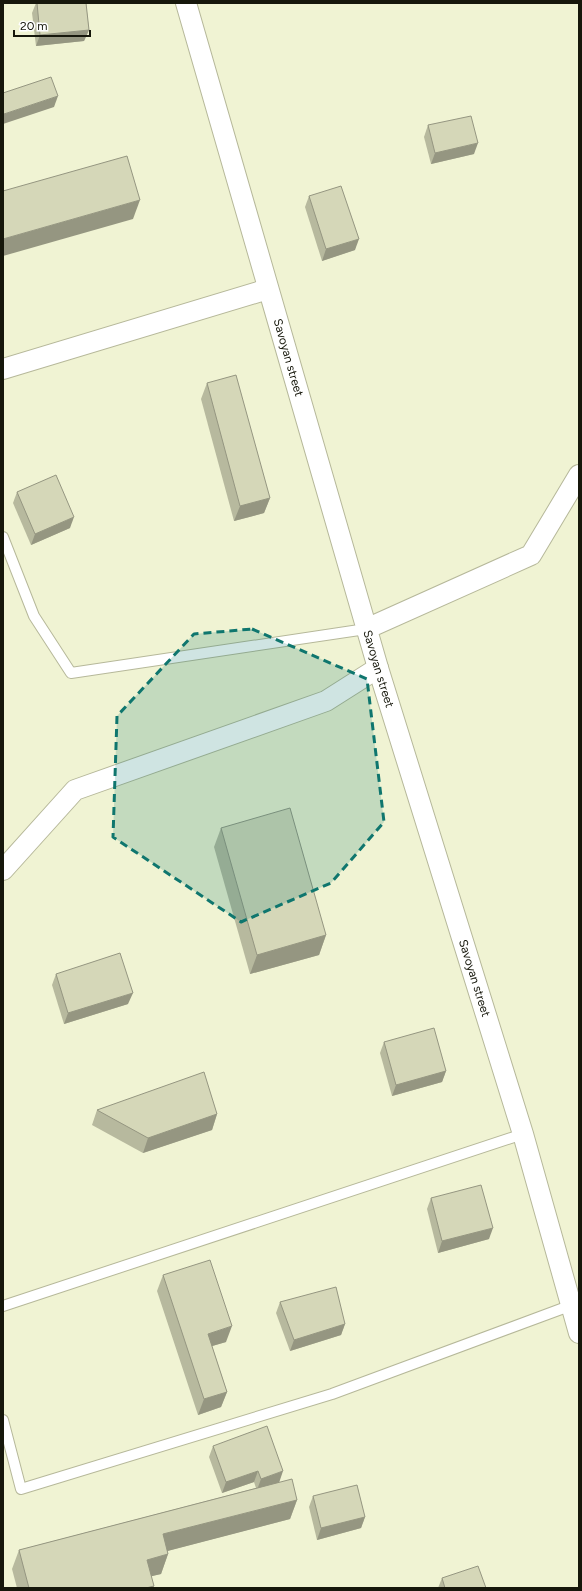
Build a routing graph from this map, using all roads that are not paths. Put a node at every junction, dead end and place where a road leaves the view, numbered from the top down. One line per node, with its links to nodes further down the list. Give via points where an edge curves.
1 (186, 3): 2 (street, Savoyan street)
2 (268, 289): 3 (street); 6 (street, Savoyan street)
3 (3, 369)
4 (579, 475): 6 (street, via 530,555)
5 (3, 537): 6 (lane, via 34,616 71,672)
6 (366, 629): 7 (street, Savoyan street)
7 (378, 668): 8 (street, via 326,701 75,790); 9 (street, Savoyan street)
8 (3, 870)
9 (523, 1134): 10 (street, Savoyan street); 11 (lane)
10 (572, 1305): 12 (street, Savoyan street); 13 (lane, via 332,1394 21,1489)
11 (3, 1306)
12 (579, 1333)
13 (3, 1420)

